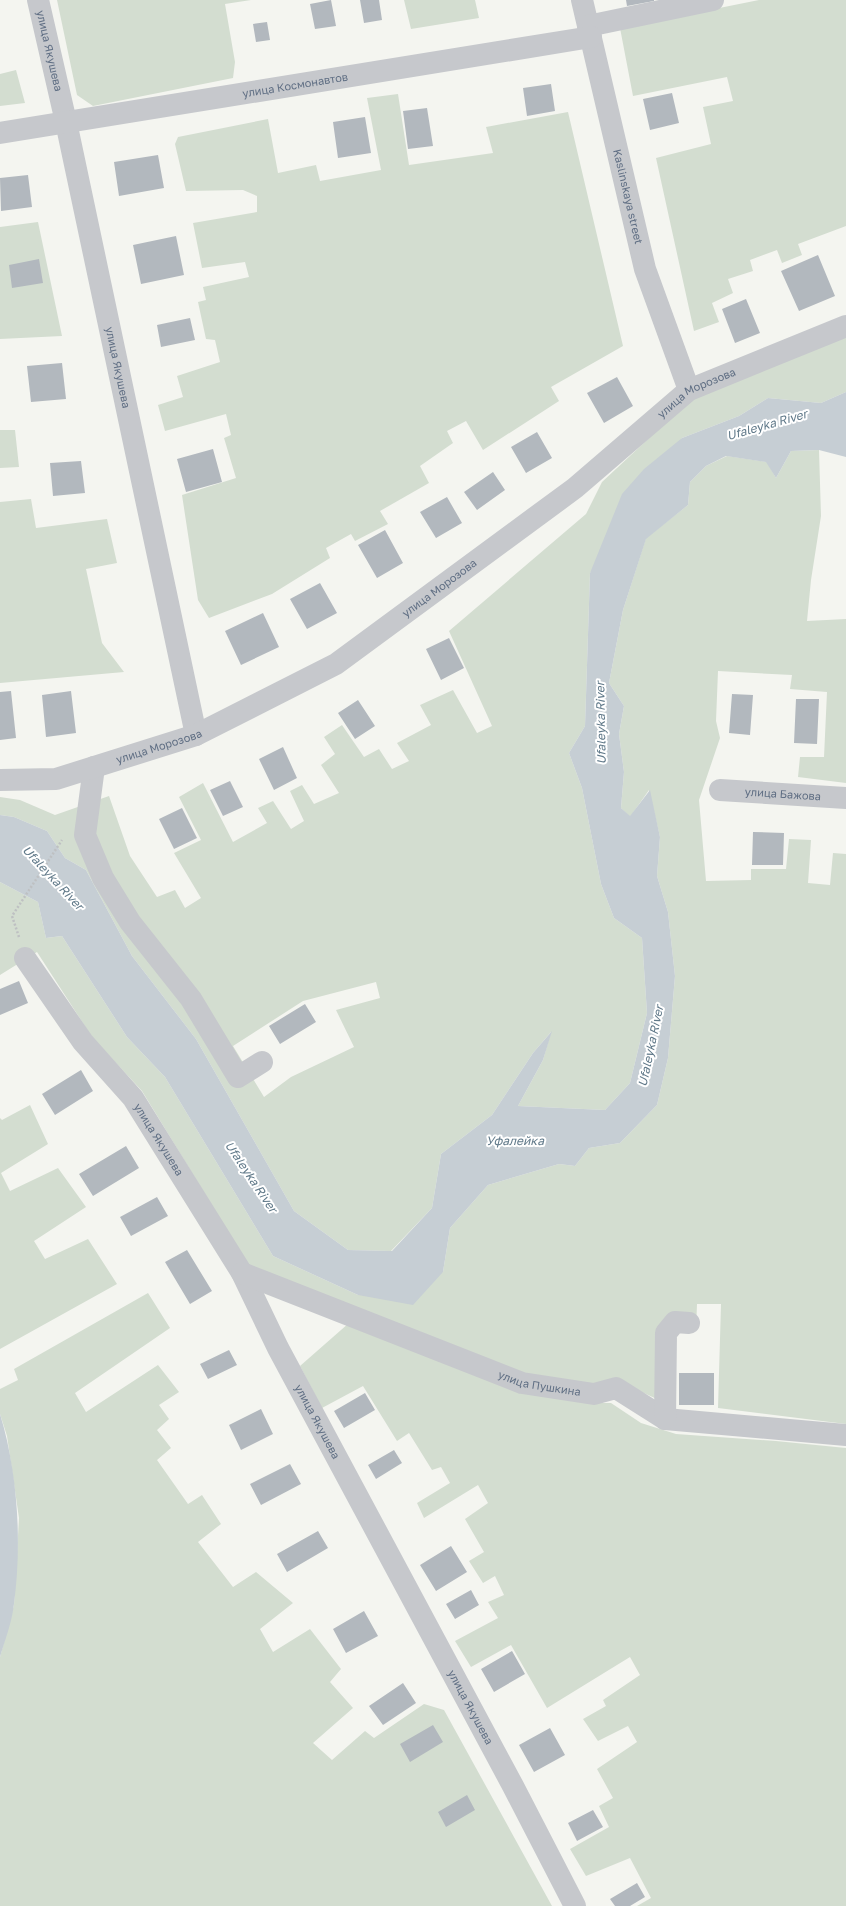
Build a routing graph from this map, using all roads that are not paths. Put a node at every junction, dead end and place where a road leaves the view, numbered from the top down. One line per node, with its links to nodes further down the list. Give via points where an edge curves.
1 (38, 0): 5 (street, улица Якушева)
2 (582, 0): 4 (street, Kaslinskaya street)
3 (714, 0): 4 (street, улица Космонавтов)
4 (590, 32): 5 (street, улица Космонавтов); 8 (street, Kaslinskaya street, via 645,269)
5 (66, 122): 6 (street, улица Космонавтов); 9 (street, улица Якушева)
6 (0, 133)
7 (846, 326): 8 (street, улица Морозова)
8 (689, 390): 9 (street, улица Морозова, via 575,488 336,664)
9 (196, 735): 10 (street, улица Морозова)
10 (94, 767): 11 (street, улица Морозова, via 56,779); 15 (street, via 85,835 103,878 130,922 191,999 238,1077)
11 (0, 780)
12 (720, 790): 13 (street, улица Бажова)
13 (846, 798)
14 (26, 958): 16 (street, улица Якушева, via 83,1042 133,1098)
15 (262, 1062)
16 (242, 1273): 18 (street, улица Пушкина, via 522,1383 594,1394 616,1388); 20 (street, улица Якушева, via 278,1348)
17 (689, 1323): 18 (street, via 675,1322 666,1333)
18 (665, 1419): 19 (street, улица Пушкина)
19 (846, 1435)
20 (576, 1906)

